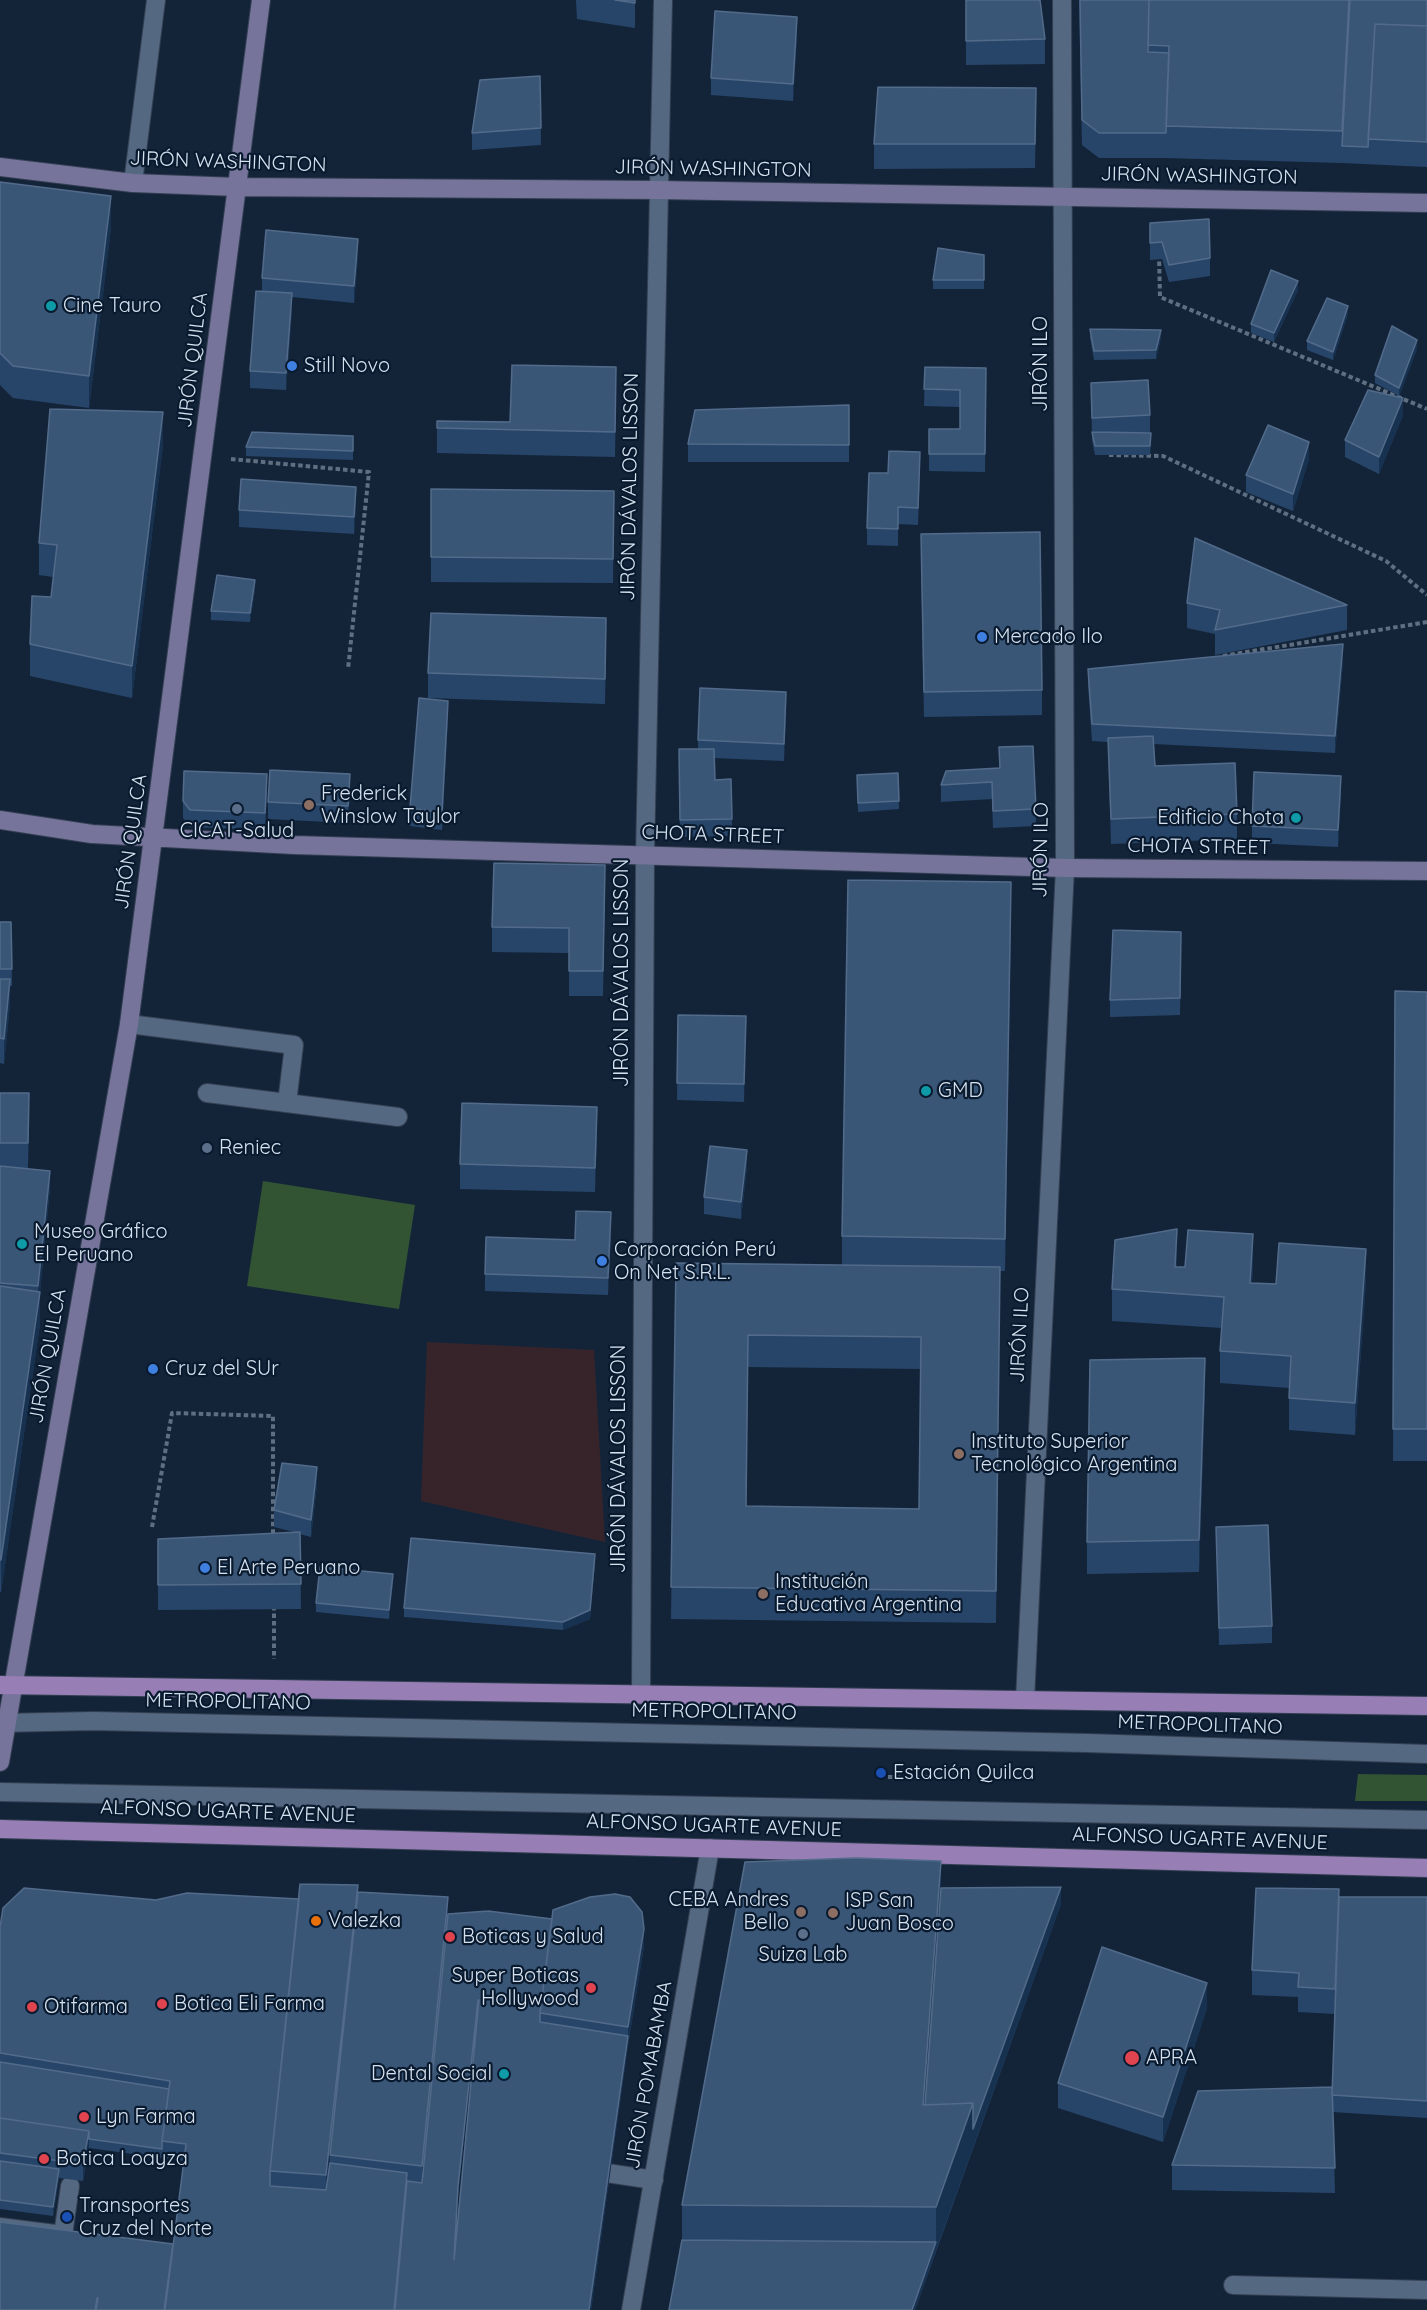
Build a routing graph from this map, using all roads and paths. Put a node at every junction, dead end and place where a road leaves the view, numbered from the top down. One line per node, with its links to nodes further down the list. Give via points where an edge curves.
1 (156, 0): 6 (street)
2 (261, 0): 7 (street, JIRÓN QUILCA)
3 (663, 0): 8 (street, JIRÓN DÁVALOS LISSON)
4 (1062, 0): 9 (street, JIRÓN ILO)
5 (0, 166): 6 (street, JIRÓN WASHINGTON)
6 (133, 183): 7 (street, JIRÓN WASHINGTON)
7 (237, 187): 8 (street, JIRÓN WASHINGTON); 14 (street, JIRÓN QUILCA)
8 (658, 190): 9 (street, JIRÓN WASHINGTON); 21 (street, JIRÓN DÁVALOS LISSON)
9 (1063, 196): 10 (street, JIRÓN WASHINGTON); 13 (street, JIRÓN ILO)
10 (1159, 198): 11 (street, JIRÓN WASHINGTON); 12 (path, via 1160,297)
11 (1427, 203)
12 (1427, 409)
13 (1064, 453): 15 (path, via 1163,456 1386,561); 22 (street, JIRÓN ILO)
14 (203, 457): 18 (path, via 369,472); 20 (street, JIRÓN QUILCA)
15 (1427, 595)
16 (1427, 622): 17 (path)
17 (1213, 658)
18 (348, 669)
19 (0, 820): 20 (street, CHOTA STREET, via 92,834)
20 (154, 838): 21 (street, CHOTA STREET); 24 (street, JIRÓN QUILCA)
21 (645, 855): 22 (street, CHOTA STREET); 33 (street, JIRÓN DÁVALOS LISSON)
22 (1065, 868): 23 (street, CHOTA STREET); 34 (street, JIRÓN ILO)
23 (1427, 871)
24 (129, 1024): 26 (street, via 294,1045); 31 (street, JIRÓN QUILCA)
25 (207, 1093): 26 (street)
26 (287, 1103): 27 (street)
27 (398, 1117)
28 (152, 1527): 29 (path, via 172,1413 273,1416)
29 (273, 1546)
30 (273, 1594): 32 (path)
31 (7, 1685): 32 (main road); 36 (street, JIRÓN QUILCA)
32 (274, 1689): 33 (main road)
33 (641, 1695): 34 (main road)
34 (1025, 1700): 35 (main road)
35 (1427, 1706)
36 (3, 1723): 37 (street, METROPOLITANO, via 94,1721); 38 (street, JIRÓN QUILCA)
37 (1427, 1754)
38 (0, 1762)
39 (0, 1792): 40 (street)
40 (1427, 1820)
41 (0, 1829): 42 (main road, ALFONSO UGARTE AVENUE)
42 (710, 1848): 43 (main road, ALFONSO UGARTE AVENUE); 45 (street, JIRÓN POMABAMBA)
43 (1427, 1868)
44 (569, 2167): 45 (street)
45 (654, 2180): 50 (street, JIRÓN POMABAMBA)
46 (70, 2186): 47 (street, via 63,2235)
47 (0, 2227)
48 (1233, 2286): 49 (street)
49 (1427, 2290)
50 (631, 2310)

